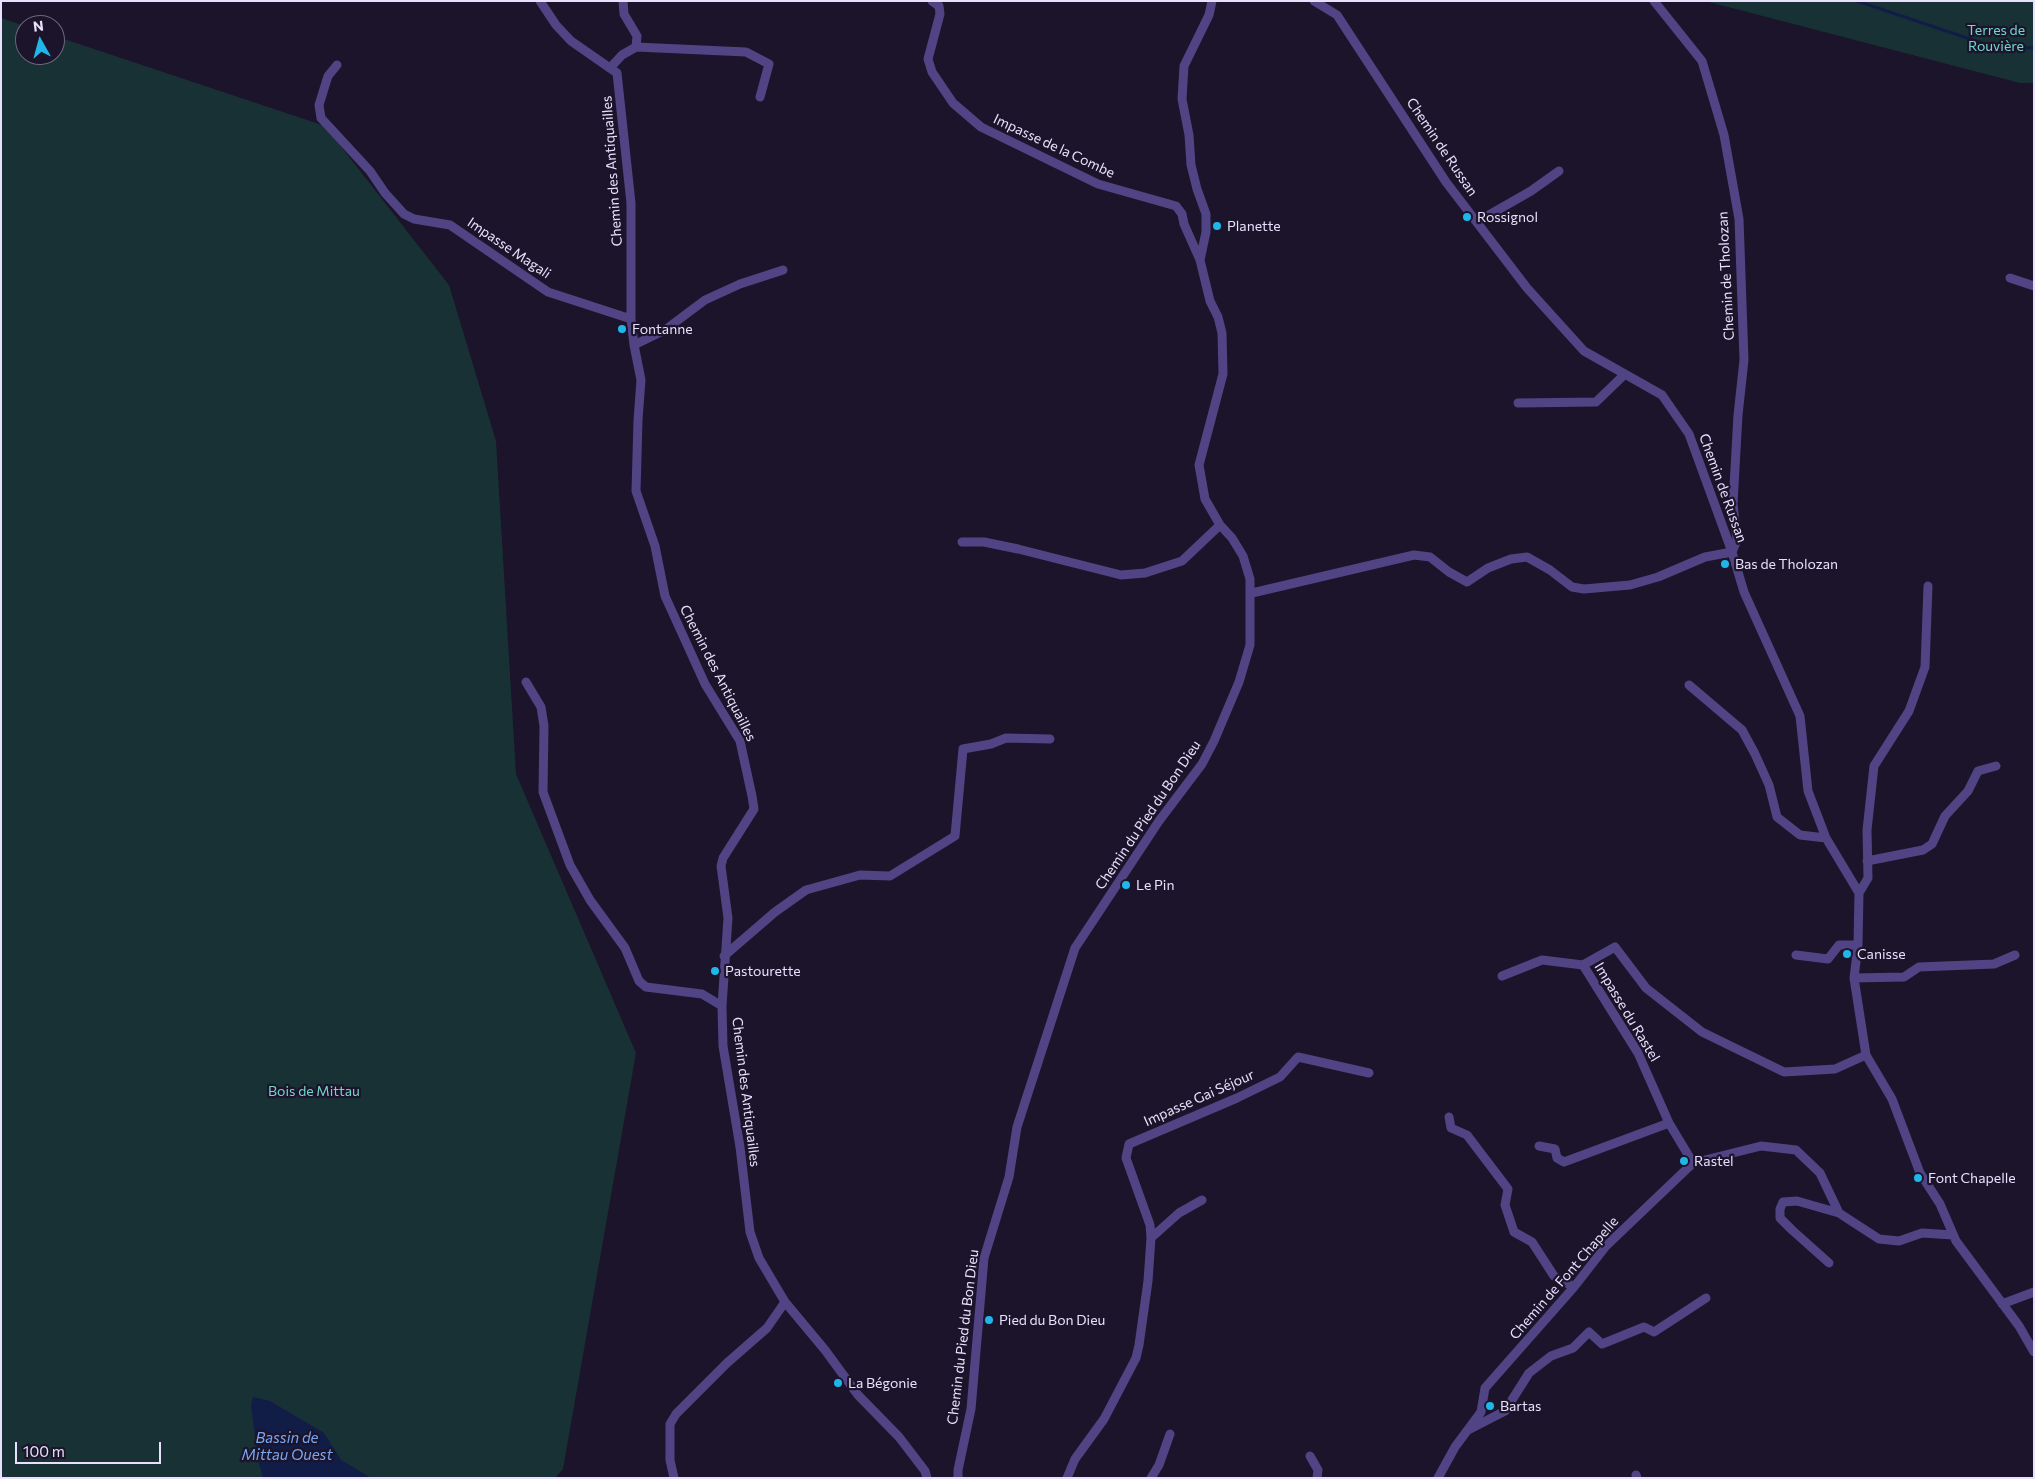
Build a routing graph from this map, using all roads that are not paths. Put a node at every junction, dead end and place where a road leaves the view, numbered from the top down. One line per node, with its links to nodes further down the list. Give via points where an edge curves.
1 (540, 1): 9 (street, Chemin des Antiquailles, via 571,40)
2 (623, 1): 7 (street, via 624,14 637,36)
3 (932, 1): 13 (street, Impasse de la Combe, via 939,6 940,14 928,59 932,72 953,103 981,128 1082,177 1176,206)
4 (1212, 1): 13 (street, Chemin du Pied du Bon Dieu, via 1209,15 1184,66 1182,99 1196,189 1206,214)
5 (1314, 1): 12 (street, Chemin de Russan, via 1337,15 1446,182)
6 (1654, 1): 21 (street, Chemin de Tholozan, via 1702,61 1724,135 1738,219 1744,360)
7 (636, 48): 9 (street, via 622,55); 10 (street, via 746,52 769,64)
8 (337, 65): 17 (street, Impasse Magali, via 328,76 319,105 321,118 404,214 414,219 450,225 548,292)
9 (610, 68): 17 (street, Chemin des Antiquailles, via 617,73 620,84 631,203)
10 (760, 97)
11 (1560, 171): 12 (street)
12 (1479, 223): 19 (street, Chemin de Russan, via 1527,288 1584,351)
13 (1200, 260): 24 (street, Chemin du Pied du Bon Dieu, via 1222,333 1223,374 1200,465 1205,499)
14 (783, 270): 18 (street, via 705,300 665,330)
15 (2010, 278): 16 (street)
16 (2034, 286)
17 (631, 320): 18 (street, Chemin des Antiquailles)
18 (634, 346): 39 (street, Chemin des Antiquailles, via 641,380 636,491 655,546 665,596 705,684 740,741 754,809 721,866 728,918)
19 (1625, 374): 20 (street, via 1596,402); 22 (street, Chemin de Russan, via 1662,394 1690,434)
20 (1518, 403)
21 (1734, 510): 22 (street); 23 (street, Chemin de Tholozan)
22 (1719, 515): 25 (street, Chemin de Russan)
23 (1735, 522): 25 (street); 27 (street, Chemin de Tholozan, via 1737,540)
24 (1220, 524): 26 (street, via 1182,562 1146,573 1121,574 984,542); 29 (street, Chemin du Pied du Bon Dieu, via 1243,556)
25 (1722, 524): 27 (street, Chemin de Russan)
26 (962, 542)
27 (1732, 552): 29 (street, via 1706,557 1630,585 1584,589 1572,587 1527,557 1488,568 1467,582 1430,557 1414,555); 34 (street, Chemin de Russan, via 1744,592 1800,716 1808,791)
28 (1928, 586): 35 (street, via 1925,667 1909,711 1874,766)
29 (1252, 593): 67 (street, Chemin du Pied du Bon Dieu, via 1250,645 1245,668 1214,741 1202,764 1159,821 1076,948 1042,1046 1016,1127 1009,1177 984,1258 971,1409)
30 (526, 682): 44 (street, via 540,707 544,726 543,792 570,865 590,900 625,948 639,981 646,987 702,994)
31 (1689, 685): 34 (street, via 1742,730 1769,785 1777,817 1800,835)
32 (1050, 739): 39 (street, via 1006,738 962,749 954,836 890,876 860,875 806,890)
33 (1996, 766): 35 (street, via 1978,771 1968,791 1945,816 1932,844 1923,850)
34 (1826, 838): 36 (street, Chemin de Russan)
35 (1867, 861): 36 (street, via 1868,878)
36 (1859, 893): 37 (street)
37 (1858, 945): 40 (street, via 1839,945 1828,959); 43 (street)
38 (2015, 955): 43 (street, via 1994,964 1919,967 1904,977)
39 (724, 956): 44 (street, Chemin des Antiquailles)
40 (1796, 956)
41 (1583, 965): 42 (street, Impasse du Rastel, via 1542,960); 45 (street, via 1615,947 1646,988 1702,1032 1784,1072 1835,1069); 48 (street, Impasse du Rastel, via 1638,1053)
42 (1502, 976)
43 (1854, 978): 45 (street)
44 (722, 1006): 59 (street, Chemin des Antiquailles, via 723,1046 750,1232 760,1258)
45 (1866, 1055): 53 (street, via 1892,1099 1920,1173 1940,1204)
46 (1369, 1074): 54 (street, Impasse Gai Séjour, via 1298,1057 1280,1077 1129,1144 1126,1158 1150,1225)
47 (1449, 1117): 56 (street, via 1450,1128 1467,1135 1508,1189 1505,1205 1514,1232 1532,1242 1554,1276)
48 (1670, 1123): 49 (street, via 1564,1162 1557,1158 1554,1149); 50 (street, Impasse du Rastel)
49 (1539, 1146)
50 (1693, 1163): 52 (street, Chemin de Font Chapelle, via 1761,1146 1796,1150 1820,1173); 56 (street, Chemin de Font Chapelle, via 1606,1246)
51 (1202, 1200): 54 (street, via 1179,1213)
52 (1839, 1213): 53 (street, via 1880,1239 1899,1241 1922,1234); 55 (street, via 1796,1201 1783,1202 1780,1209 1780,1218)
53 (1953, 1235): 60 (street)
54 (1151, 1238): 68 (street, Impasse Gai Séjour, via 1136,1358 1104,1419 1075,1459)
55 (1829, 1262)
56 (1574, 1287): 62 (street, Chemin de Font Chapelle, via 1486,1388 1481,1412)
57 (2034, 1292): 60 (street)
58 (1706, 1298): 62 (street, via 1654,1332 1644,1327 1602,1344 1589,1332 1573,1348 1551,1356 1529,1373 1505,1411)
59 (786, 1302): 65 (street, via 768,1328 676,1414 670,1424 670,1460); 66 (street, Chemin des Antiquailles, via 858,1394 900,1437)
60 (2002, 1304): 61 (street)
61 (2034, 1352)
62 (1467, 1430): 71 (street, Chemin de Font Chapelle)
63 (1170, 1434): 69 (street)
64 (1310, 1456): 70 (street, via 1318,1470)
65 (674, 1478)
66 (927, 1478)
67 (958, 1478)
68 (1066, 1478)
69 (1151, 1478)
70 (1317, 1478)
71 (1438, 1478)

